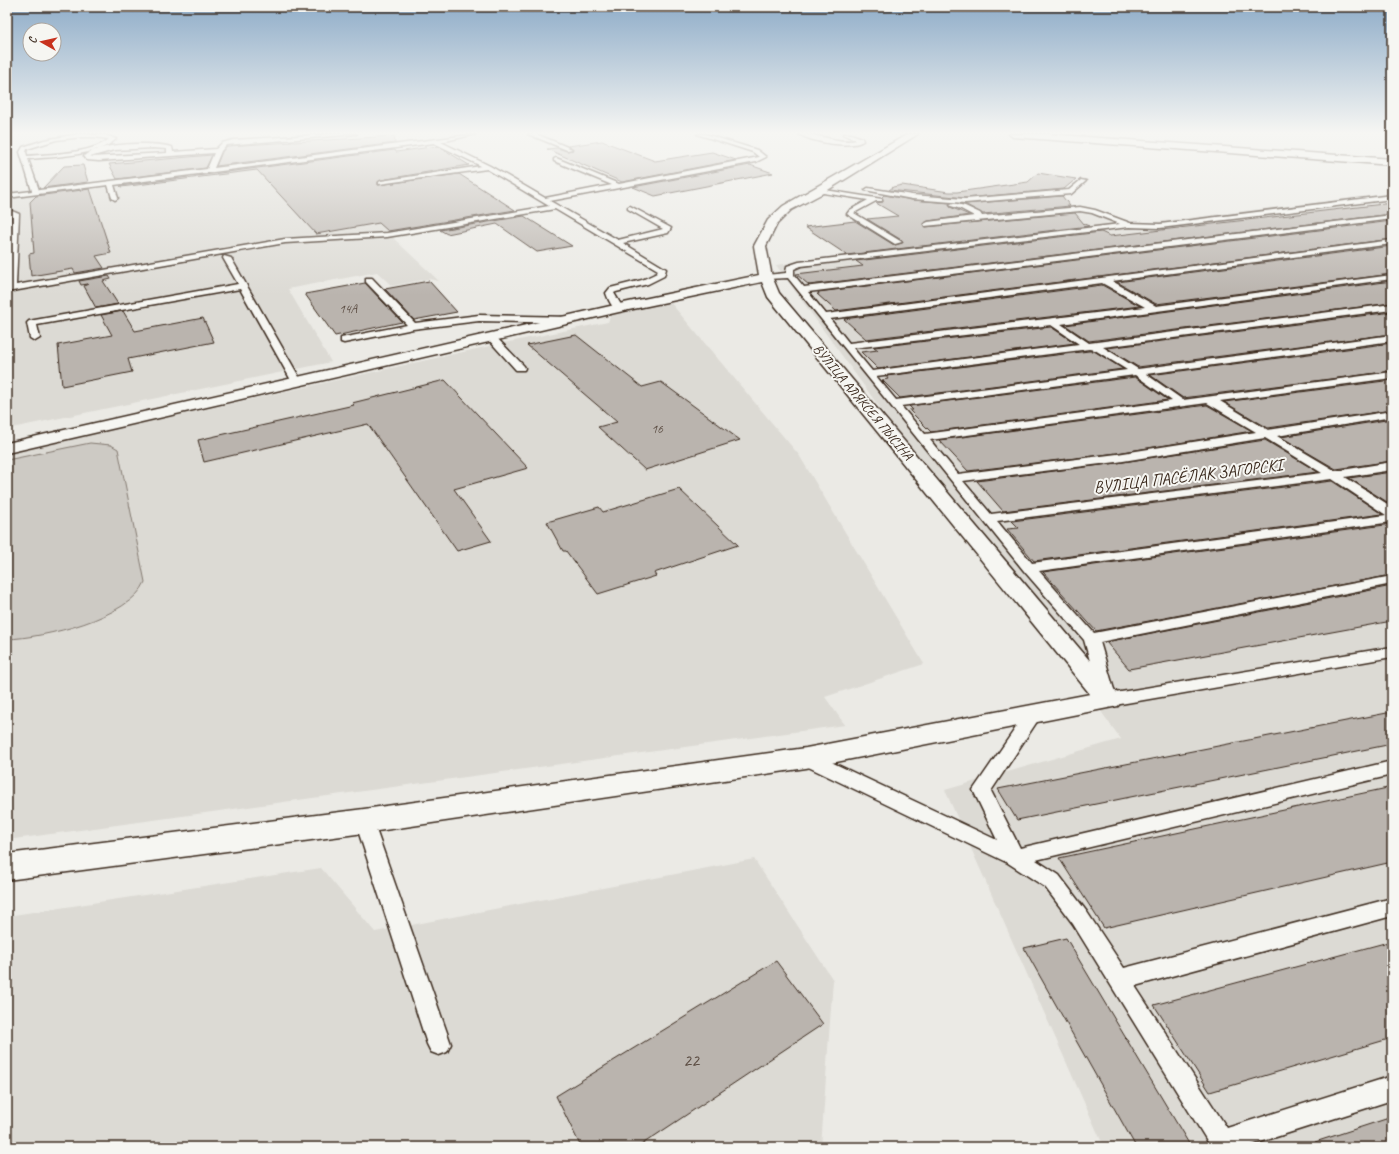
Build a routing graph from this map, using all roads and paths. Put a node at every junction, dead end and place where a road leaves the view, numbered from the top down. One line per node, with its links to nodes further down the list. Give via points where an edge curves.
1 (35, 188): 10 (lane)
2 (70, 188): 10 (lane)
3 (112, 188): 13 (lane)
4 (523, 188): 14 (lane)
5 (610, 188): 14 (lane)
6 (824, 188): 9 (main road, ВУЛІЦА АЛЯКСЕЯ ПЫСІНА)
7 (1076, 188): 8 (lane, via 1071,192 965,201)
8 (868, 190)
9 (819, 191): 15 (lane); 28 (main road, ВУЛІЦА АЛЯКСЕЯ ПЫСІНА, via 787,208 772,222 760,246)
10 (36, 192): 11 (lane)
11 (7, 196)
12 (1392, 197): 22 (lane, via 1160,226)
13 (116, 198)
14 (544, 200): 16 (lane)
15 (874, 200): 20 (lane, via 964,207 978,214); 24 (lane, via 850,214)
16 (555, 207): 23 (lane); 33 (lane, via 387,235 285,241)
17 (630, 208): 23 (lane, via 667,228 665,231)
18 (7, 211): 33 (lane, via 16,214)
19 (1392, 217): 34 (lane)
20 (978, 218): 21 (lane); 22 (lane, via 1080,209 1093,211)
21 (928, 224)
22 (1129, 225): 27 (lane, via 799,264 790,268)
23 (618, 242): 35 (lane, via 662,269 661,274 645,282 613,290 610,293 612,299)
24 (898, 242)
25 (1392, 242): 31 (lane)
26 (228, 258): 32 (lane)
27 (790, 275): 28 (lane); 34 (lane)
28 (766, 277): 35 (main road); 70 (main road, ВУЛІЦА АЛЯКСЕЯ ПЫСІНА, via 773,294)
29 (1392, 277): 37 (lane)
30 (369, 280): 41 (lane)
31 (1103, 280): 37 (lane); 38 (lane)
32 (243, 286): 43 (lane, via 32,323); 52 (lane)
33 (10, 288)
34 (803, 290): 38 (lane)
35 (619, 308): 39 (main road)
36 (1392, 308): 47 (lane)
37 (1155, 309): 40 (lane)
38 (824, 317): 46 (lane)
39 (570, 320): 41 (lane, via 479,318); 42 (main road)
40 (1053, 322): 46 (lane); 47 (lane, via 1086,345)
41 (413, 326): 45 (lane)
42 (491, 337): 48 (lane); 52 (main road)
43 (35, 338)
44 (1392, 338): 49 (lane)
45 (344, 340)
46 (847, 346): 50 (lane)
47 (1093, 346): 49 (lane); 50 (lane)
48 (520, 368)
49 (1137, 372): 54 (lane); 55 (lane)
50 (869, 374): 55 (lane)
51 (1392, 375): 53 (lane)
52 (297, 382): 59 (main road)
53 (1210, 400): 54 (lane); 57 (lane)
54 (1181, 403): 58 (lane)
55 (894, 404): 58 (lane)
56 (1392, 414): 57 (lane)
57 (1266, 434): 61 (lane); 62 (lane, via 1117,458)
58 (922, 438): 62 (lane)
59 (7, 448)
60 (1392, 466): 61 (lane, ВУЛІЦА ПАСЁЛАК ЗАГОРСКІ)
61 (1334, 475): 63 (lane); 64 (lane, ВУЛІЦА ПАСЁЛАК ЗАГОРСКІ)
62 (955, 478): 64 (lane)
63 (1392, 514)
64 (988, 518): 66 (lane)
65 (1392, 518): 66 (lane)
66 (1029, 568): 68 (lane)
67 (1392, 580): 68 (lane)
68 (1091, 639): 70 (lane)
69 (1392, 652): 70 (lane)
70 (1110, 700): 71 (main road)
71 (1034, 714): 72 (main road); 75 (lane, via 982,790)
72 (806, 758): 74 (main road); 75 (lane)
73 (1392, 768): 75 (lane)
74 (364, 821): 76 (main road); 79 (lane)
75 (1015, 857): 78 (lane, via 1052,881 1080,918)
76 (7, 867)
77 (1392, 907): 78 (lane)
78 (1119, 980): 81 (lane)
79 (439, 1044)
80 (1392, 1088): 81 (lane)
81 (1223, 1145)

